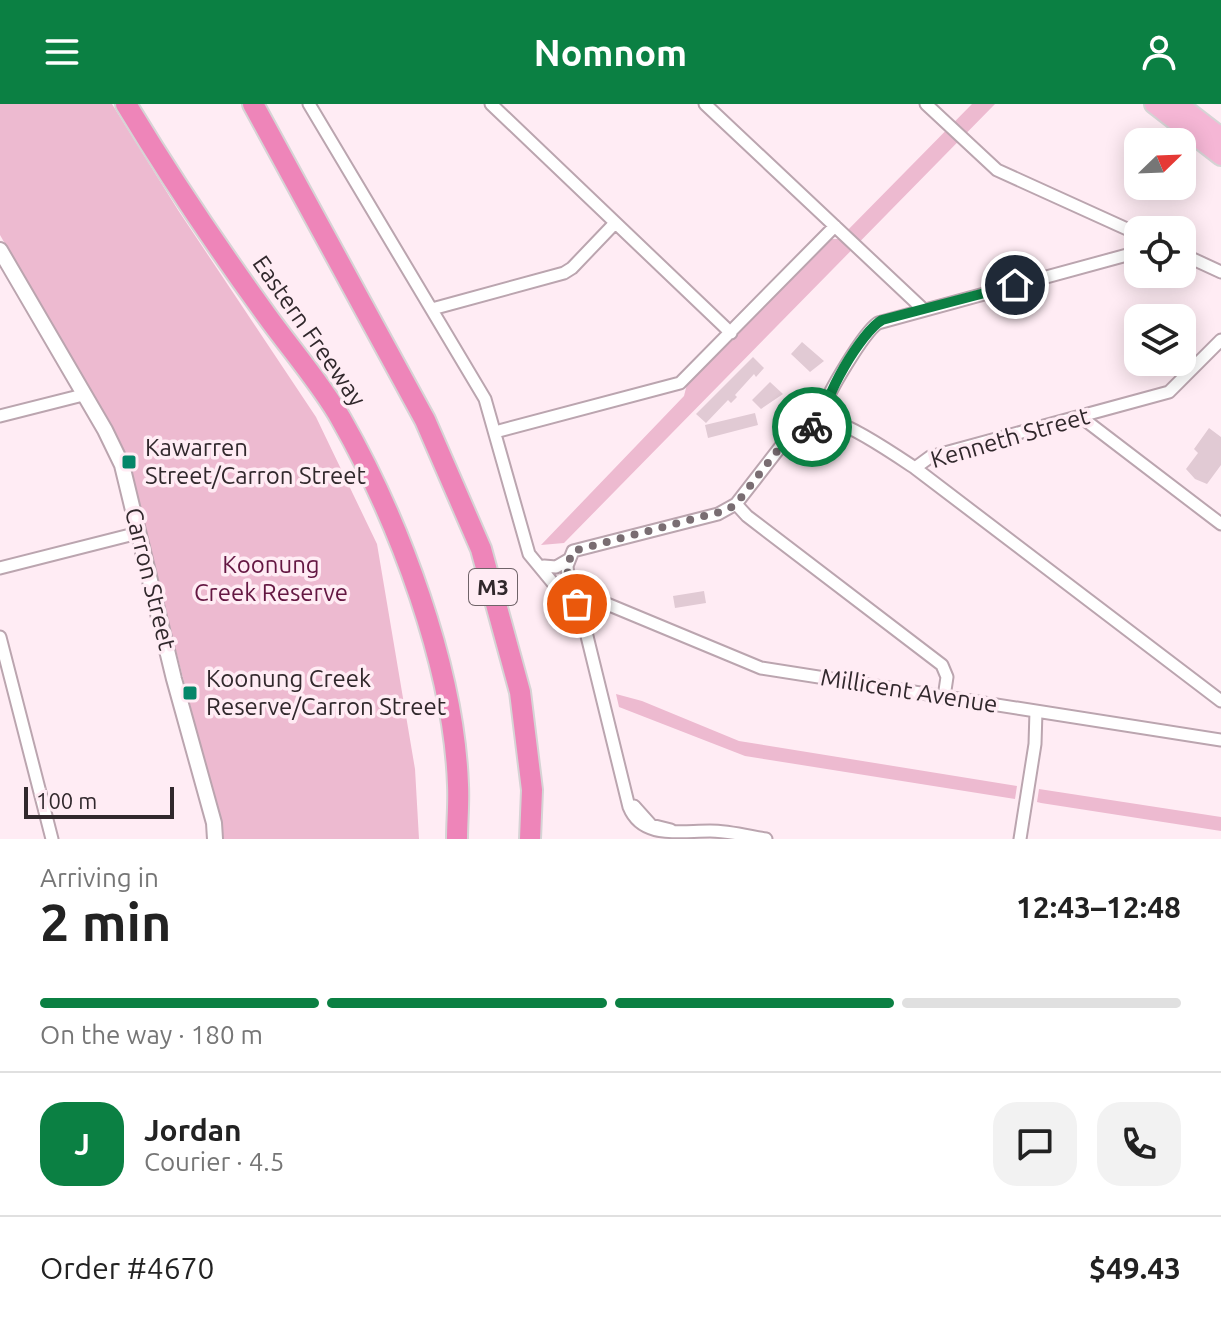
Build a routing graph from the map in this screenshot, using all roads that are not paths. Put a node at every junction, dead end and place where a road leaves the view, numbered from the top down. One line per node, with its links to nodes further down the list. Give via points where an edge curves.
1 (126, 104): 48 (highway, Eastern Freeway, via 196,215 340,417 371,478 413,577 441,670 458,784)
2 (253, 104): 49 (highway, Eastern Freeway / M3, via 425,420 481,549 520,692 532,790)
3 (309, 104): 18 (street)
4 (491, 104): 11 (street)
5 (705, 104): 12 (street)
6 (926, 104): 13 (street, via 997,170)
7 (1154, 104): 10 (main road)
8 (1178, 104): 9 (main road)
9 (1221, 137)
10 (1221, 156)
11 (615, 223): 18 (street, via 564,273); 20 (street)
12 (835, 226): 19 (street); 20 (street)
13 (1124, 228)
14 (0, 250): 22 (street, Carron Street)
15 (1124, 256): 19 (street)
16 (1196, 260): 17 (street)
17 (1221, 272)
18 (432, 309): 26 (street, via 485,399)
19 (924, 310): 25 (street, via 882,320 868,331 825,405)
20 (731, 333): 26 (street, via 676,385)
21 (1220, 343): 24 (street, Kenneth Street, via 1169,392)
22 (83, 395): 23 (street); 30 (street, Carron Street, via 122,465)
23 (0, 416)
24 (1081, 417): 27 (street, Kenneth Street, via 930,457); 29 (street)
25 (824, 423): 27 (street, Kenneth Street, via 848,428); 28 (street, via 788,437)
26 (495, 432): 31 (street)
27 (915, 468): 42 (street)
28 (736, 504): 32 (street, via 718,514); 41 (street, via 942,665 947,677)
29 (1221, 524)
30 (138, 533): 35 (street); 47 (street, Carron Street)
31 (526, 543): 34 (street); 36 (street, via 532,560)
32 (591, 548): 33 (street, via 573,551); 36 (street, via 573,563)
33 (568, 560): 34 (street); 36 (street)
34 (544, 566): 36 (street)
35 (0, 568)
36 (574, 594): 37 (street, Millicent Avenue); 38 (street); 39 (street)
37 (605, 603): 38 (street); 41 (street, Millicent Avenue, via 761,668)
38 (585, 616): 39 (street)
39 (586, 632): 45 (street, via 627,791)
40 (0, 637): 46 (street)
41 (944, 697): 43 (street, Millicent Avenue)
42 (1221, 701)
43 (1040, 712): 44 (street, Millicent Avenue); 51 (street)
44 (1221, 740)
45 (648, 832): 50 (street, via 717,831)
46 (52, 839)
47 (215, 839)
48 (457, 839)
49 (530, 839)
50 (766, 839)
51 (1020, 839)

